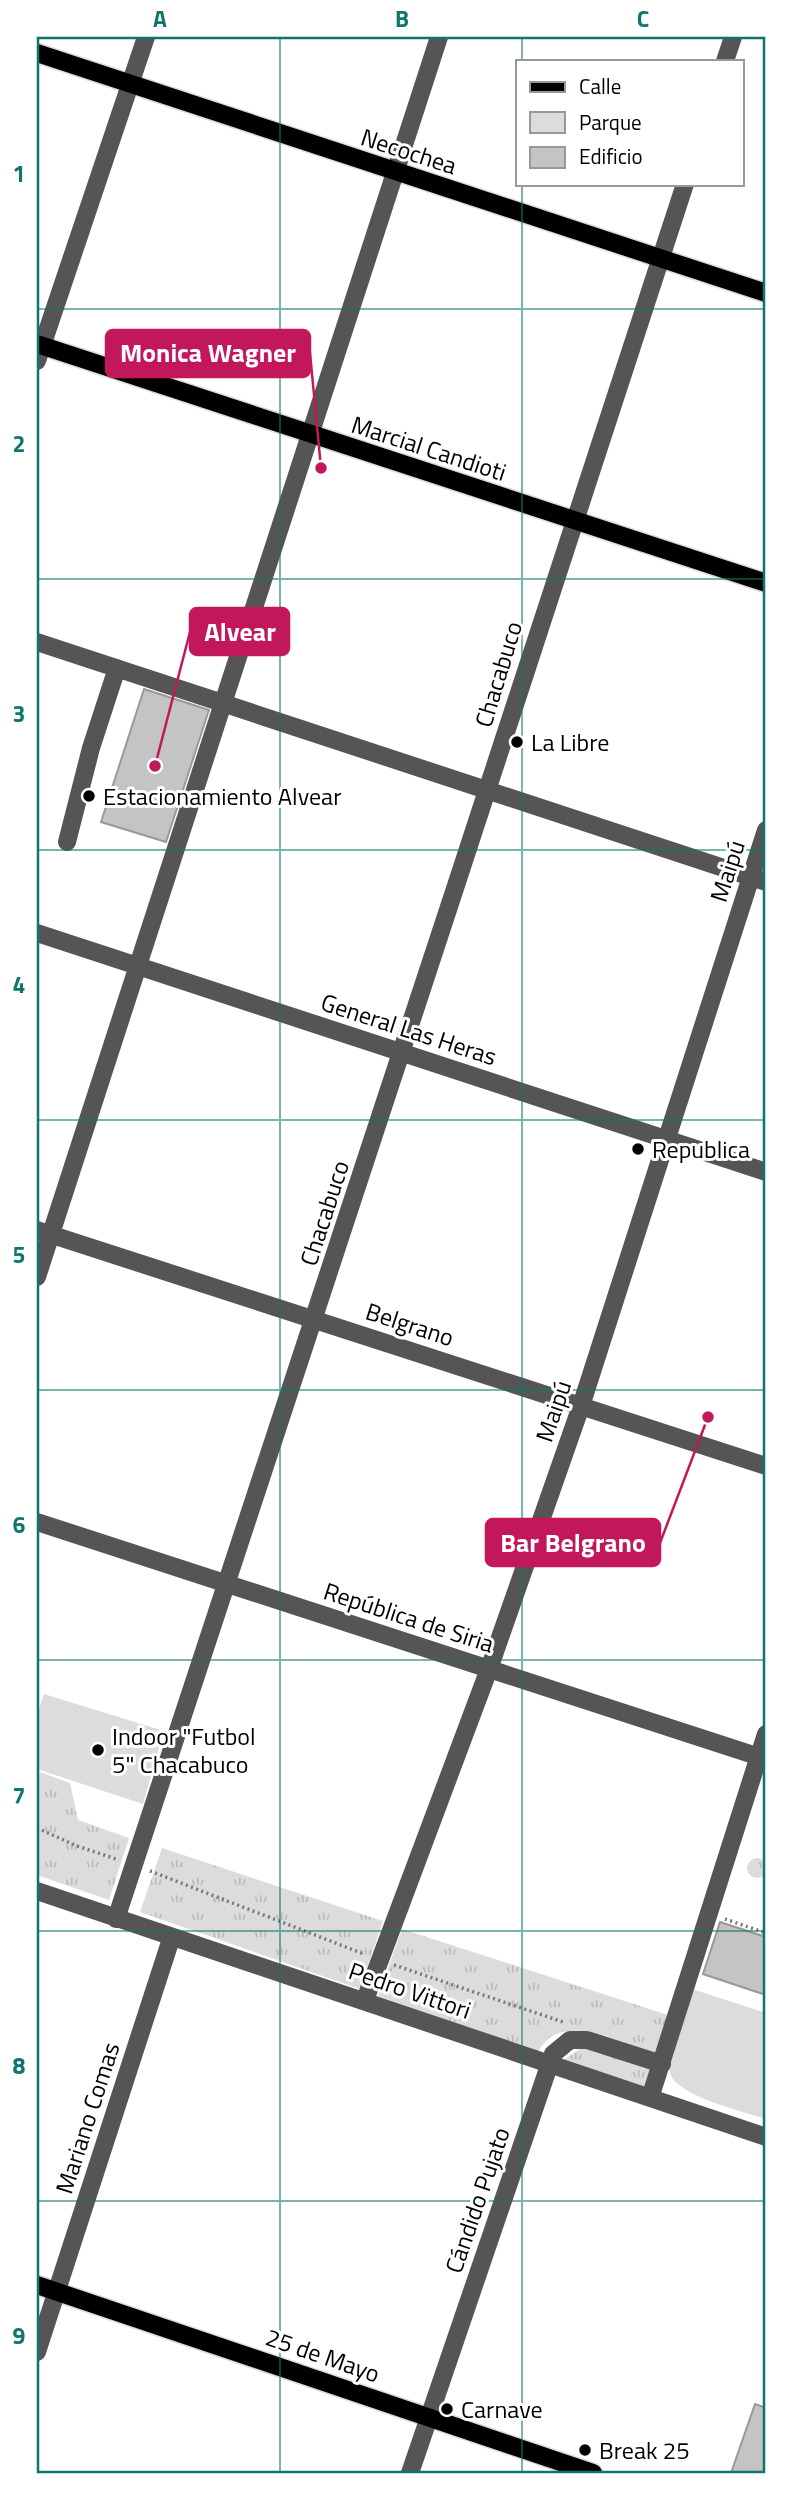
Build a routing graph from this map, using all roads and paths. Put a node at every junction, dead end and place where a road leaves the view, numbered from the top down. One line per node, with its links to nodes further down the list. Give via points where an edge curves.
1 (146, 37): 6 (street)
2 (439, 37): 7 (street)
3 (733, 37): 5 (street)
4 (37, 53): 6 (main road, Necochea)
5 (725, 60)
6 (130, 85): 7 (main road, Necochea); 11 (street)
7 (394, 172): 9 (main road, Necochea); 12 (street)
8 (684, 186): 9 (street, Chacabuco)
9 (660, 258): 10 (main road, Necochea); 13 (street, Chacabuco)
10 (766, 293)
11 (38, 351): 12 (main road, Marcial Candioti)
12 (309, 434): 13 (main road, Marcial Candioti); 17 (street)
13 (572, 520): 14 (main road, Marcial Candioti); 18 (street, Chacabuco)
14 (766, 583)
15 (37, 642): 16 (street)
16 (117, 668): 17 (street); 20 (street)
17 (222, 704): 18 (street); 23 (street)
18 (487, 790): 21 (street); 24 (street, Chacabuco)
19 (766, 830): 21 (street, Maipú)
20 (67, 842)
21 (758, 880): 25 (street, Maipú)
22 (37, 933): 23 (street, General Las Heras)
23 (138, 966): 24 (street, General Las Heras); 27 (street)
24 (401, 1052): 25 (street, General Las Heras); 29 (street, Chacabuco)
25 (666, 1139): 26 (street, General Las Heras); 30 (street, Maipú)
26 (766, 1172)
27 (44, 1232): 28 (street); 29 (street, Belgrano)
28 (37, 1277)
29 (316, 1318): 30 (street, Belgrano); 33 (street, Chacabuco)
30 (581, 1406): 31 (street, Belgrano); 34 (street, Maipú)
31 (766, 1466)
32 (37, 1522): 33 (street, República de Siria)
33 (227, 1583): 34 (street, República de Siria); 38 (street, Chacabuco)
34 (489, 1669): 36 (street, República de Siria); 44 (street, Maipú)
35 (766, 1734): 36 (street)
36 (763, 1758): 40 (street)
37 (37, 1828): 38 (path)
38 (134, 1866): 41 (street, Chacabuco); 44 (path)
39 (37, 1891): 41 (street, Pedro Vittori)
40 (708, 1914): 42 (path); 48 (street)
41 (116, 1919): 43 (street, Pedro Vittori)
42 (766, 1933)
43 (171, 1939): 45 (street, Pedro Vittori); 52 (street, Mariano Comas)
44 (379, 1960): 45 (street, Maipú); 46 (path)
45 (365, 2000): 47 (street, Pedro Vittori)
46 (574, 2026)
47 (548, 2064): 48 (street, Cándido Pujato, via 561,2045 578,2039); 49 (street, Pedro Vittori); 54 (street, Cándido Pujato)
48 (662, 2064): 49 (street)
49 (650, 2098): 50 (street, Pedro Vittori)
50 (766, 2137)
51 (37, 2285): 52 (main road, 25 de Mayo)
52 (57, 2291): 53 (street, Mariano Comas); 54 (main road, 25 de Mayo)
53 (37, 2352)
54 (430, 2417): 55 (street, Cándido Pujato); 56 (main road, 25 de Mayo)
55 (410, 2473)
56 (593, 2473)

